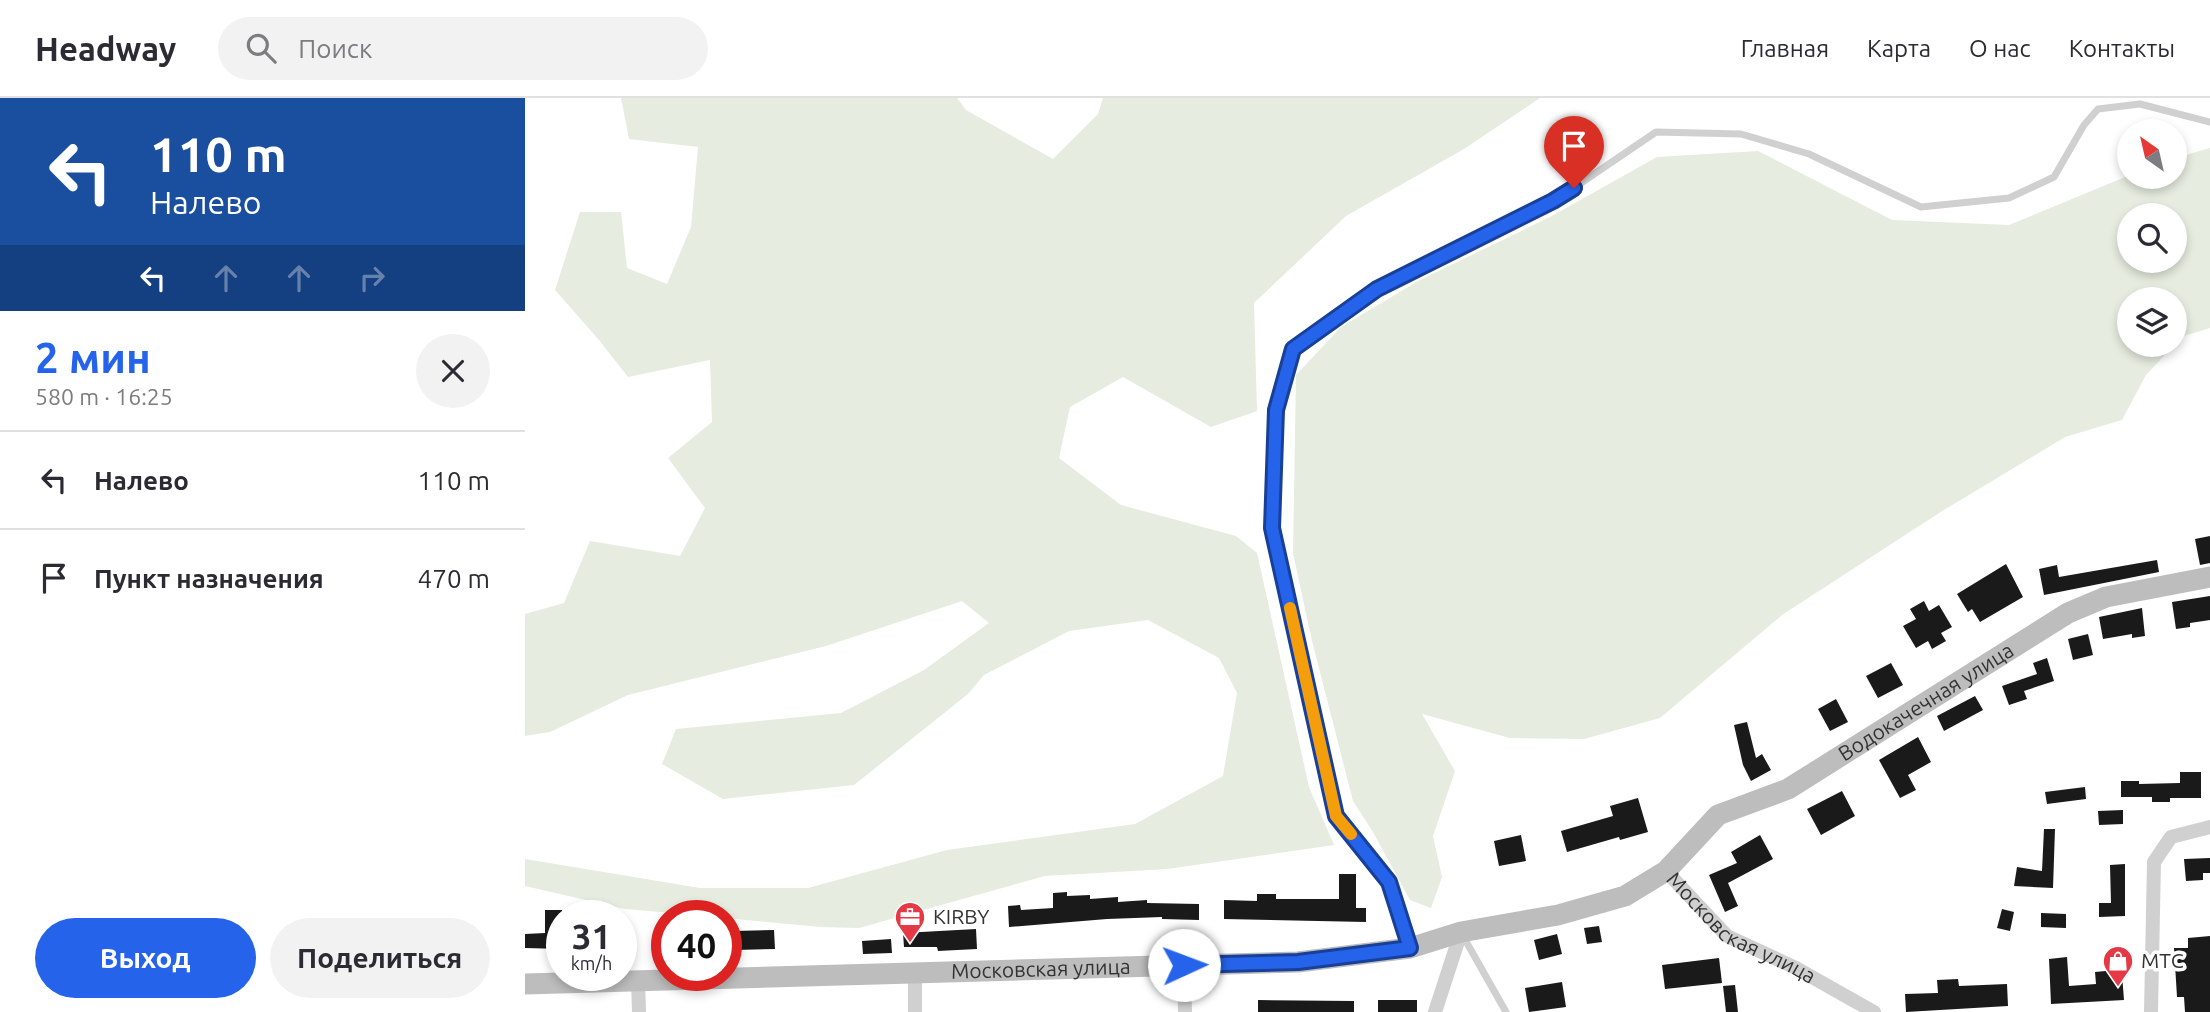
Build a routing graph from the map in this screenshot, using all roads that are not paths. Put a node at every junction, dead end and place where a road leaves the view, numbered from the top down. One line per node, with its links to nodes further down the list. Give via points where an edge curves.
1 (2210, 122): 6 (lane, via 2140,104 2098,108 2054,177 2008,198 1921,207 1809,154 1741,134 1656,132 1553,201 1377,289 1293,349 1276,410 1272,528 1336,816 1389,882)
2 (2210, 577): 4 (street, Водокачечная улица, via 2106,597 2068,613 1788,789 1718,816)
3 (2210, 827): 17 (street, via 2171,837 2154,862)
4 (1666, 872): 5 (street, Московская улица, via 1625,896 1558,915); 16 (street, Московская улица, via 1727,936)
5 (1461, 932): 6 (street, Московская улица); 14 (street); 15 (lane)
6 (1410, 948): 7 (street, Московская улица, via 1298,962)
7 (1184, 965): 8 (street, Московская улица); 13 (street)
8 (915, 972): 9 (street, Московская улица); 12 (street)
9 (638, 981): 10 (street, Московская улица); 11 (street)
10 (525, 984)
11 (639, 1012)
12 (915, 1012)
13 (1185, 1012)
14 (1435, 1012)
15 (1506, 1012)
16 (1874, 1012)
17 (2151, 1012)

